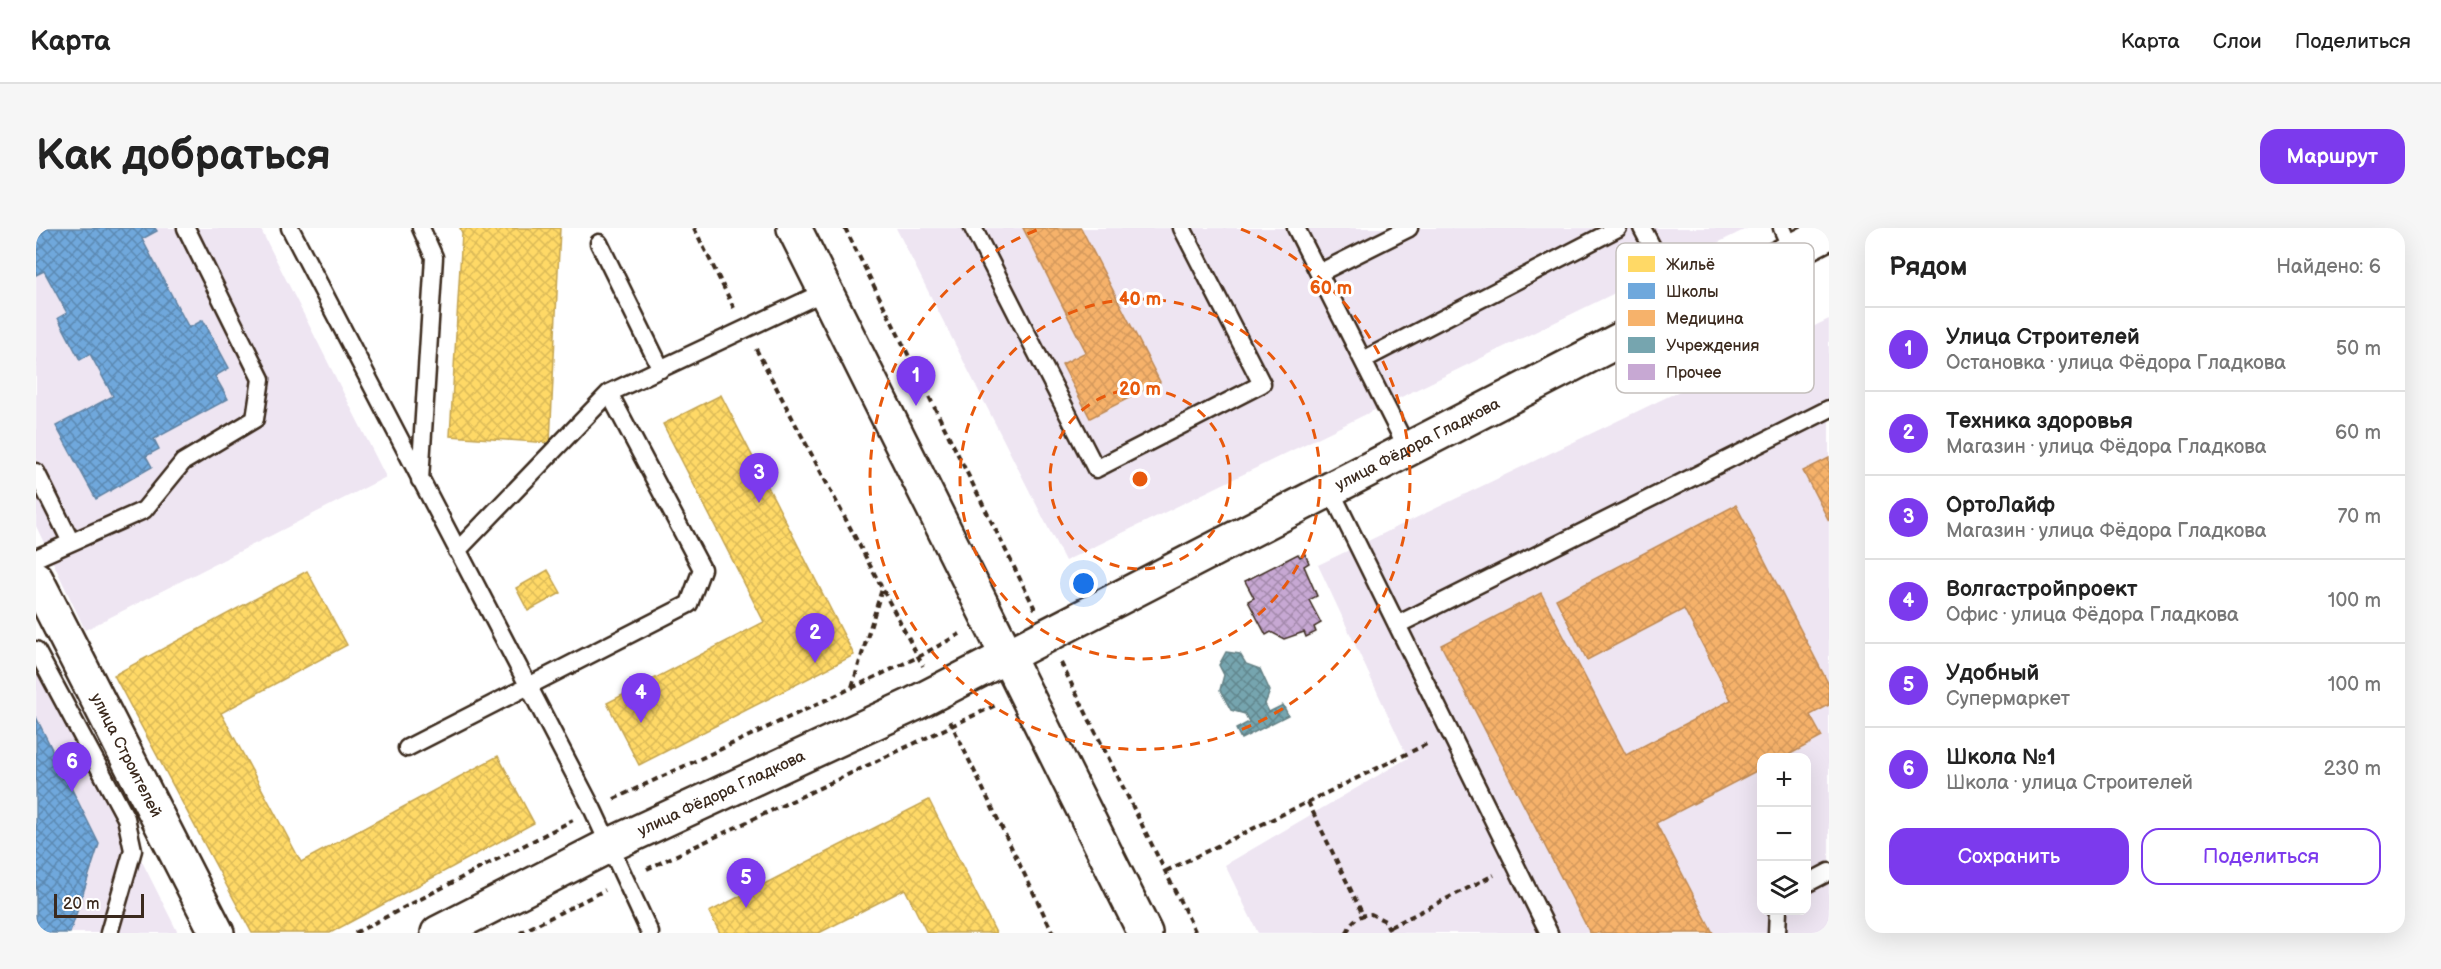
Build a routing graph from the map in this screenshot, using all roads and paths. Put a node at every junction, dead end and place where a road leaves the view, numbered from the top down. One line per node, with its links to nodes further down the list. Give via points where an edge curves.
1 (186, 228): 29 (lane, via 261,379 255,419 183,462 144,510)
2 (290, 228): 27 (lane)
3 (421, 228): 27 (lane, via 434,257)
4 (694, 228): 19 (path)
5 (794, 228): 18 (street)
6 (845, 228): 34 (path)
7 (973, 228): 8 (lane, via 1096,469 1262,384)
8 (1182, 228)
9 (1296, 228): 17 (lane)
10 (1409, 228): 17 (lane)
11 (1618, 228): 21 (lane)
12 (1642, 228): 16 (lane)
13 (1829, 232): 14 (street, улица Фёдора Гладкова)
14 (1787, 239)
15 (599, 243): 22 (lane)
16 (1650, 243)
17 (1319, 273): 21 (lane)
18 (826, 291): 19 (lane); 38 (street)
19 (746, 330): 22 (lane); 33 (path)
20 (1616, 343): 25 (street, улица Фёдора Гладкова)
21 (1363, 360): 25 (lane)
22 (661, 369): 23 (lane)
23 (609, 393): 30 (lane); 41 (lane, via 702,569 689,604)
24 (1829, 409): 35 (lane)
25 (1408, 450): 28 (street, улица Фёдора Гладкова)
26 (36, 472): 29 (lane)
27 (420, 481): 30 (lane)
28 (1330, 489): 35 (lane); 38 (street, улица Фёдора Гладкова)
29 (71, 542): 31 (lane)
30 (457, 551): 41 (lane)
31 (36, 558)
32 (36, 579): 60 (street, улица Строителей)
33 (882, 589): 39 (path); 42 (path)
34 (1035, 609)
35 (1397, 625): 46 (lane)
36 (960, 634): 39 (path)
37 (36, 650): 59 (lane, via 126,819 133,850)
38 (1006, 656): 43 (street, улица Фёдора Гладкова); 66 (street)
39 (918, 657): 42 (path); 43 (path)
40 (1060, 660): 52 (path)
41 (527, 687): 47 (lane); 49 (lane)
42 (852, 688): 49 (path)
43 (937, 693): 45 (path); 50 (street, улица Фёдора Гладкова)
44 (996, 705): 45 (path)
45 (953, 726): 54 (path); 65 (path)
46 (1451, 732): 48 (path); 51 (lane)
47 (407, 748)
48 (1308, 802): 52 (path); 56 (path)
49 (593, 810): 50 (lane); 61 (path)
50 (610, 846): 54 (lane); 62 (street, улица Фёдора Гладкова)
51 (1516, 865): 58 (path); 70 (lane)
52 (1166, 872): 67 (path)
53 (1829, 872): 55 (lane)
54 (626, 879): 63 (path); 64 (lane)
55 (1811, 881)
56 (1363, 915): 58 (path, via 1379,916); 68 (path, via 1350,924)
57 (1778, 915): 71 (lane)
58 (1390, 927): 69 (path)
59 (109, 933)
60 (217, 933)
61 (355, 933)
62 (438, 933)
63 (520, 933)
64 (650, 933)
65 (1053, 933)
66 (1145, 933)
67 (1196, 933)
68 (1347, 933)
69 (1391, 933)
70 (1549, 933)
71 (1777, 933)

